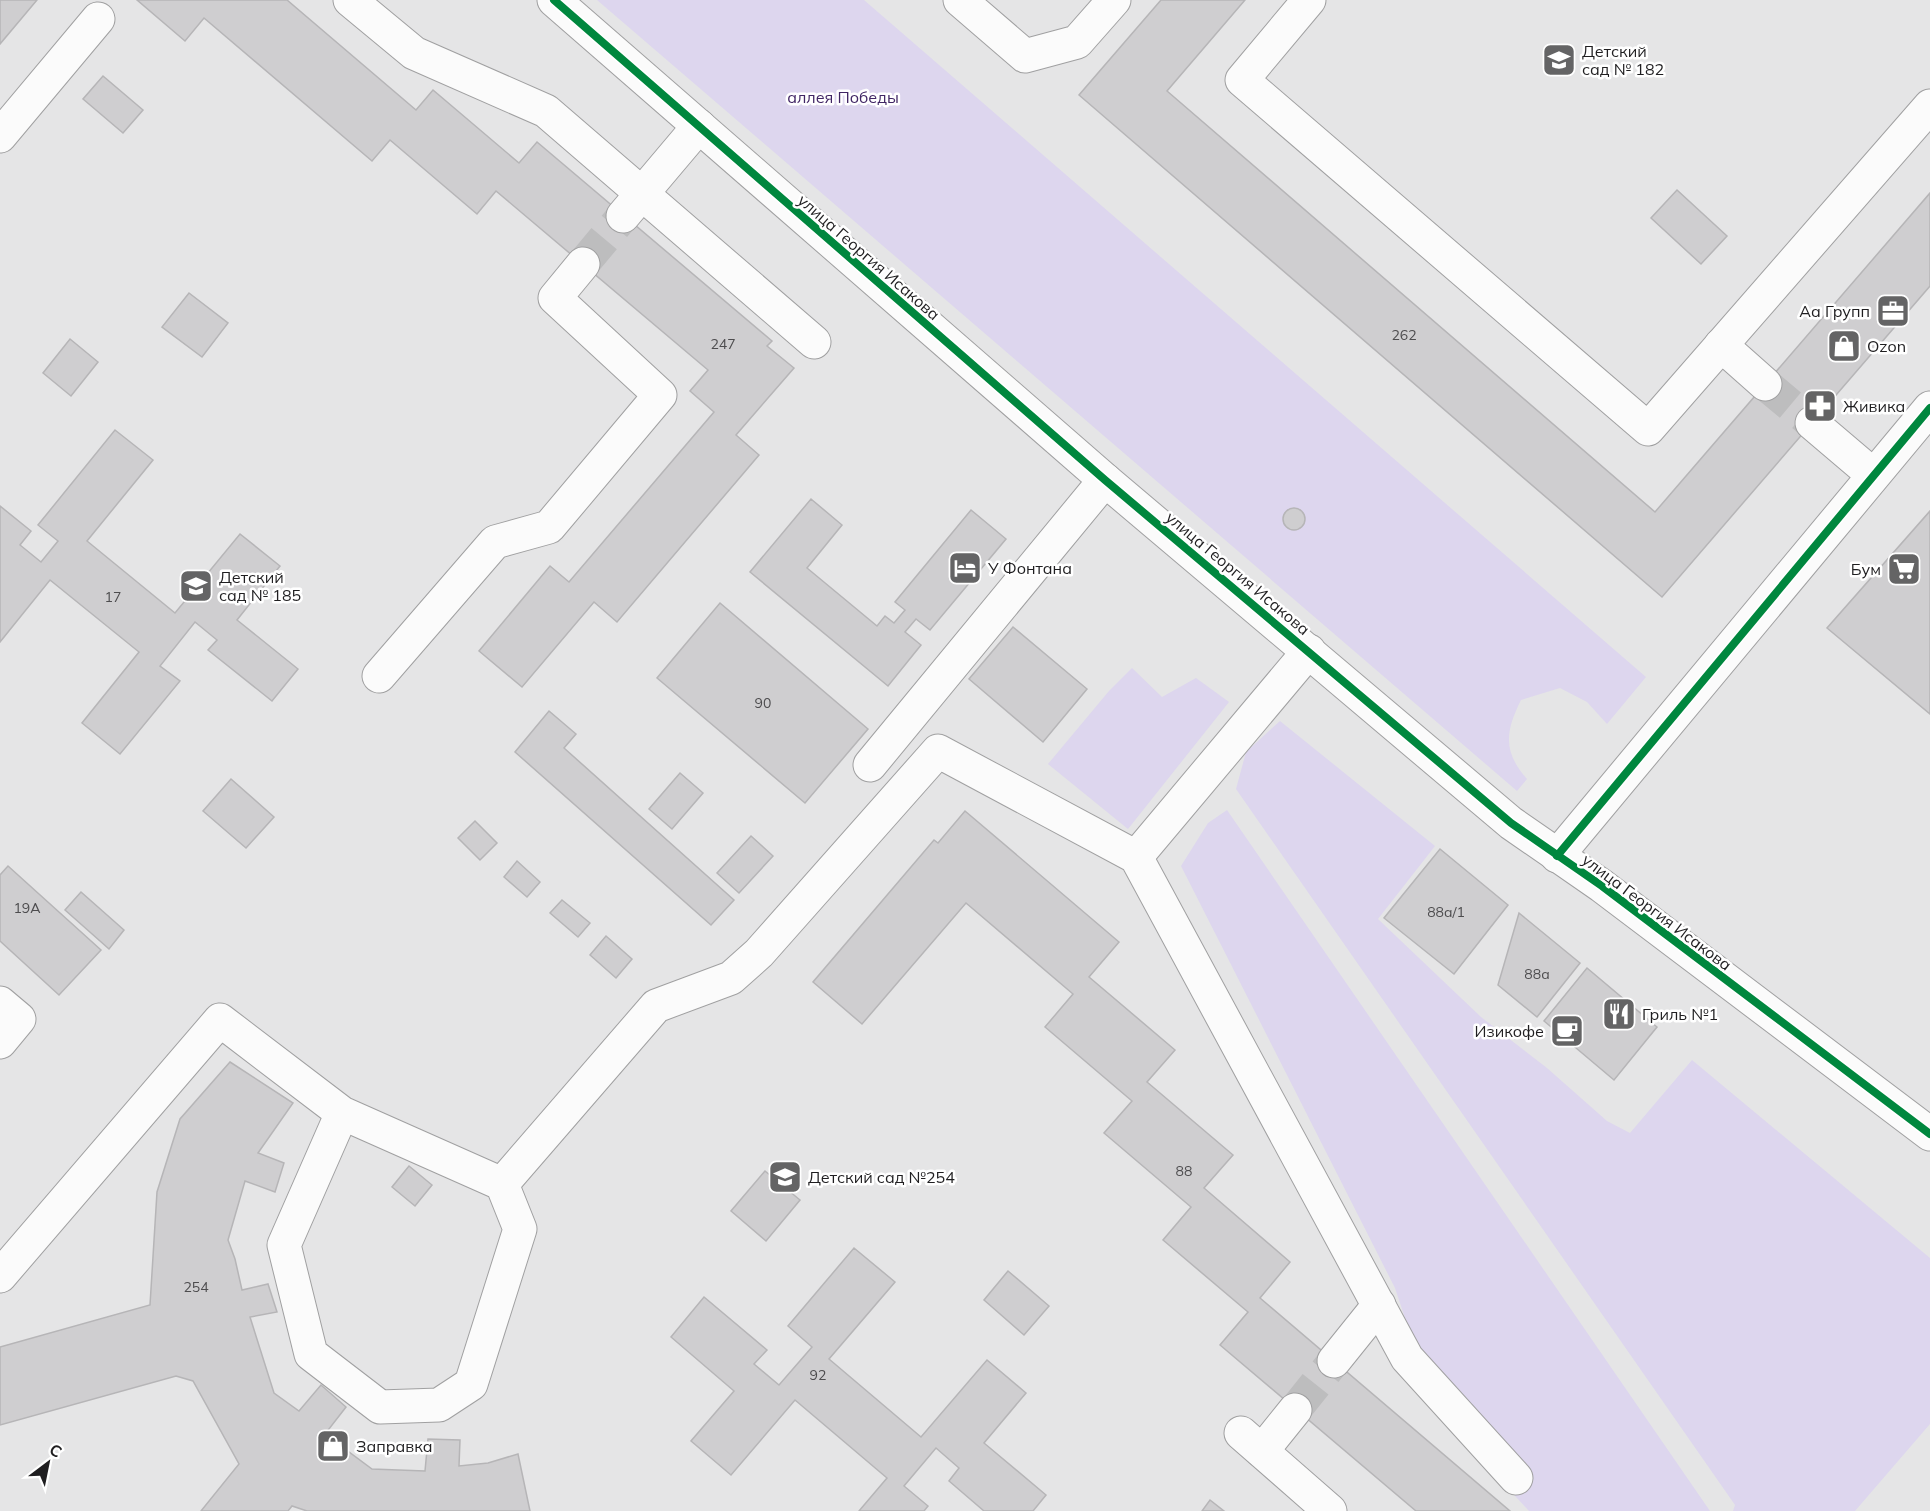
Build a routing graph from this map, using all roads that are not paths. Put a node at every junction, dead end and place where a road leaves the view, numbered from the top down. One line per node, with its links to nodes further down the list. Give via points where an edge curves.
1 (350, 0): 10 (street, via 414,53 546,111)
2 (555, 0): 8 (street, улица Георгия Исакова)
3 (960, 0): 4 (street, via 1025,56 1077,42)
4 (1114, 0)
5 (1308, 0): 13 (street, via 1242,80 1648,429)
6 (98, 20): 9 (street)
7 (1930, 106): 13 (street)
8 (699, 126): 10 (street); 18 (street, улица Георгия Исакова)
9 (0, 136)
10 (633, 205): 12 (street)
11 (583, 264): 20 (street, via 555,298 660,395 549,527 495,542)
12 (814, 342)
13 (1721, 345): 14 (street)
14 (1766, 384)
15 (1930, 408): 17 (street)
16 (1812, 423): 17 (street)
17 (1872, 474): 22 (street)
18 (1105, 480): 19 (street, улица Георгия Исакова); 21 (street)
19 (1310, 651): 22 (street, улица Георгия Исакова, via 1511,823); 23 (street)
20 (379, 676)
21 (870, 765)
22 (1557, 856): 27 (street, улица Георгия Исакова)
23 (1136, 857): 28 (street, via 938,751 759,953 731,978 656,1006); 30 (street)
24 (0, 1003): 25 (street, via 19,1019)
25 (0, 1042)
26 (342, 1113): 28 (street); 28 (street, via 284,1245 311,1354 380,1407 439,1405 471,1384 520,1229); 29 (street, via 220,1020)
27 (1930, 1134)
28 (502, 1184)
29 (0, 1275)
30 (1379, 1305): 31 (street); 33 (street, via 1407,1359)
31 (1334, 1360)
32 (1295, 1410): 34 (street, via 1251,1442)
33 (1516, 1478)
34 (1330, 1511)

